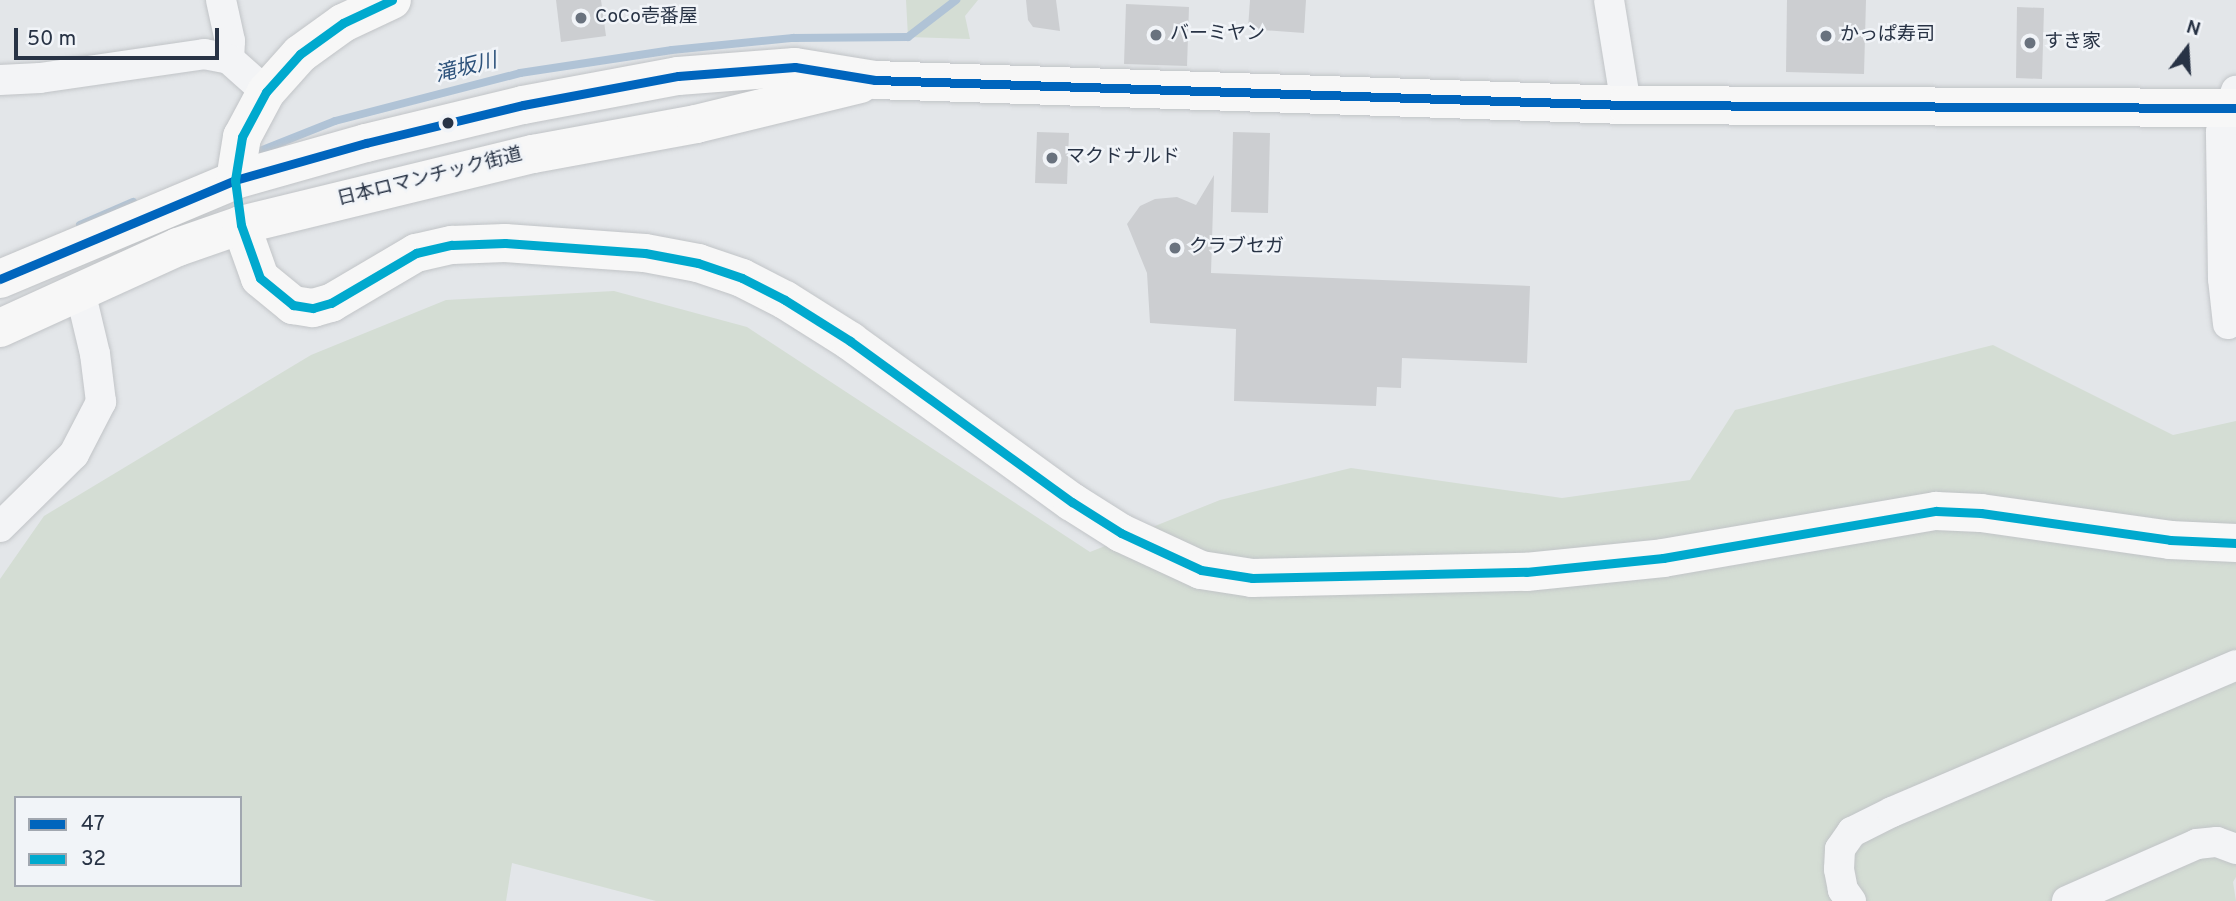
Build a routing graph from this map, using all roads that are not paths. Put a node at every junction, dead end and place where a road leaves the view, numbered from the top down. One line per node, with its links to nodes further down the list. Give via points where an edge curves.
1 (221, 0): 4 (street)
2 (393, 0): 7 (main road, via 343,23 300,54)
3 (1609, 0): 9 (street)
4 (229, 59): 5 (street, via 180,56); 7 (street)
5 (0, 80)
6 (876, 80): 9 (main road, 日本ロマンチック街道); 10 (main road, 日本ロマンチック街道, via 795,67 678,76 523,105); 11 (main road, 日本ロマンチック街道, via 696,124 533,154)
7 (266, 92): 10 (main road, via 242,136)
8 (2234, 102): 9 (main road, 日本ロマンチック街道); 14 (street, via 2221,132)
9 (1626, 105)
10 (235, 180): 11 (main road); 12 (main road, 日本ロマンチック街道)
11 (241, 225): 13 (main road, 日本ロマンチック街道, via 178,247); 17 (main road, via 260,278 293,305 313,308 331,303 415,253 452,245 505,243 645,253 698,263 742,278 850,341 1072,502 1121,533 1201,570 1252,578 1526,572 1663,558 1936,511 1981,513 2170,540)
12 (0, 279)
13 (80, 291): 15 (main road, 日本ロマンチック街道); 16 (street, via 101,402 74,454)
14 (2228, 324)
15 (0, 328)
16 (0, 527)
17 (2236, 543)
18 (2236, 665): 20 (street, via 1852,832 1840,849 1839,869 1843,890)
19 (2236, 849): 21 (street, via 2217,842 2197,844)
20 (1851, 901)
21 (2067, 901)

